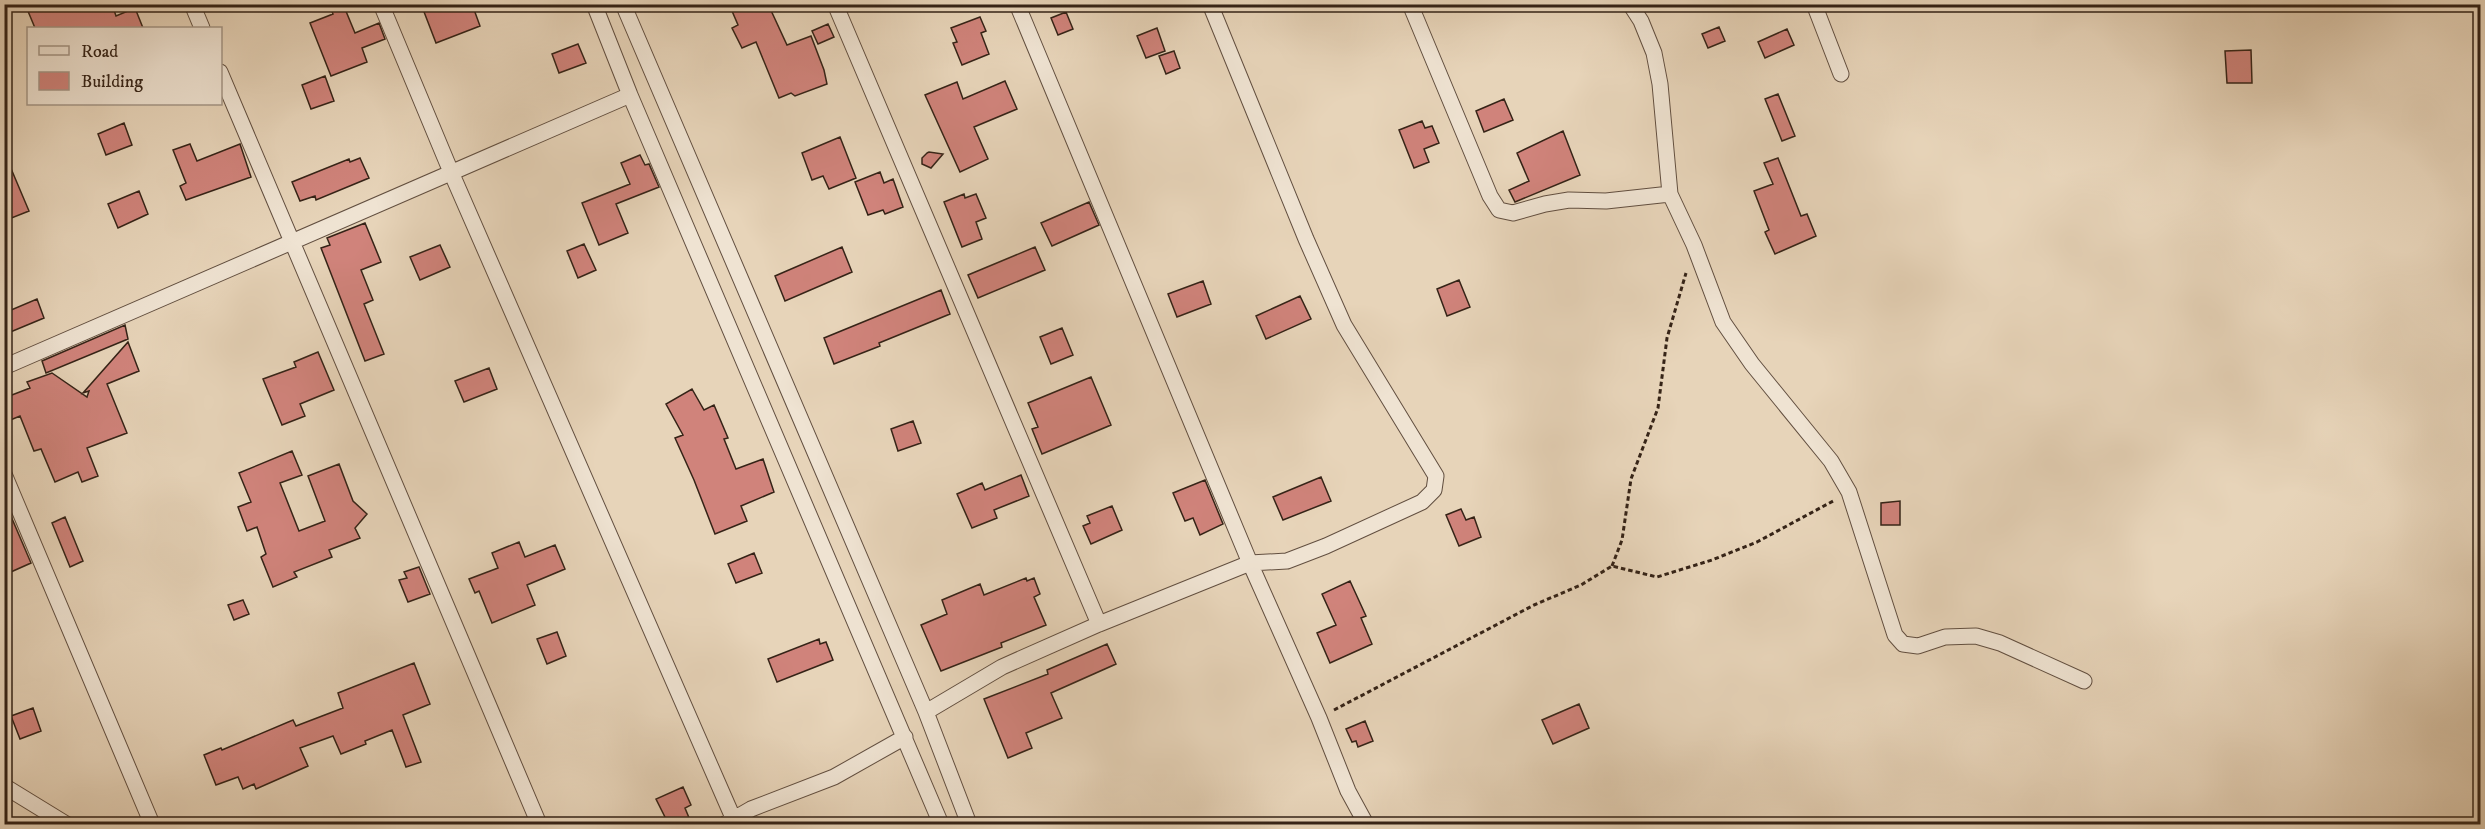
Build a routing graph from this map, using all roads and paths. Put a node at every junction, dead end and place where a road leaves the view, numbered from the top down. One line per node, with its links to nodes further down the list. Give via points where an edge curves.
1 (192, 4): 11 (street)
2 (381, 4): 15 (street)
3 (594, 4): 14 (street)
4 (623, 4): 26 (street)
5 (835, 4): 24 (street)
6 (1017, 4): 22 (street)
7 (1210, 4): 22 (street, via 1344,324 1436,476 1434,490 1422,502 1287,561)
8 (1410, 4): 16 (street, via 1499,210 1513,213 1569,200 1606,201)
9 (1630, 4): 16 (street, via 1654,53)
10 (1814, 4): 12 (street)
11 (202, 27)
12 (1841, 74)
13 (222, 77): 17 (street)
14 (630, 94): 15 (street); 28 (street)
15 (451, 172): 17 (street); 30 (street)
16 (1670, 194): 18 (street)
17 (292, 241): 19 (street); 33 (street)
18 (1694, 245): 21 (street, via 1723,322 1736,343 1831,461); 23 (path, via 1667,338 1658,408 1631,479 1622,540)
19 (4, 367)
20 (4, 474): 32 (street)
21 (1849, 492): 23 (path, via 1757,542 1679,571 1657,577); 25 (street, via 1895,635 1904,644 1918,646 1945,637 1976,636)
22 (1250, 563): 24 (street); 27 (street)
23 (1612, 566): 27 (path)
24 (1099, 624): 26 (street, via 1002,667)
25 (2084, 681)
26 (926, 712): 35 (street)
27 (1319, 718): 36 (street)
28 (904, 737): 30 (street, via 834,777 751,809); 34 (street)
29 (4, 786): 31 (street)
30 (729, 822)
31 (66, 825)
32 (152, 825)
33 (539, 825)
34 (941, 825)
35 (969, 825)
36 (1366, 825)

